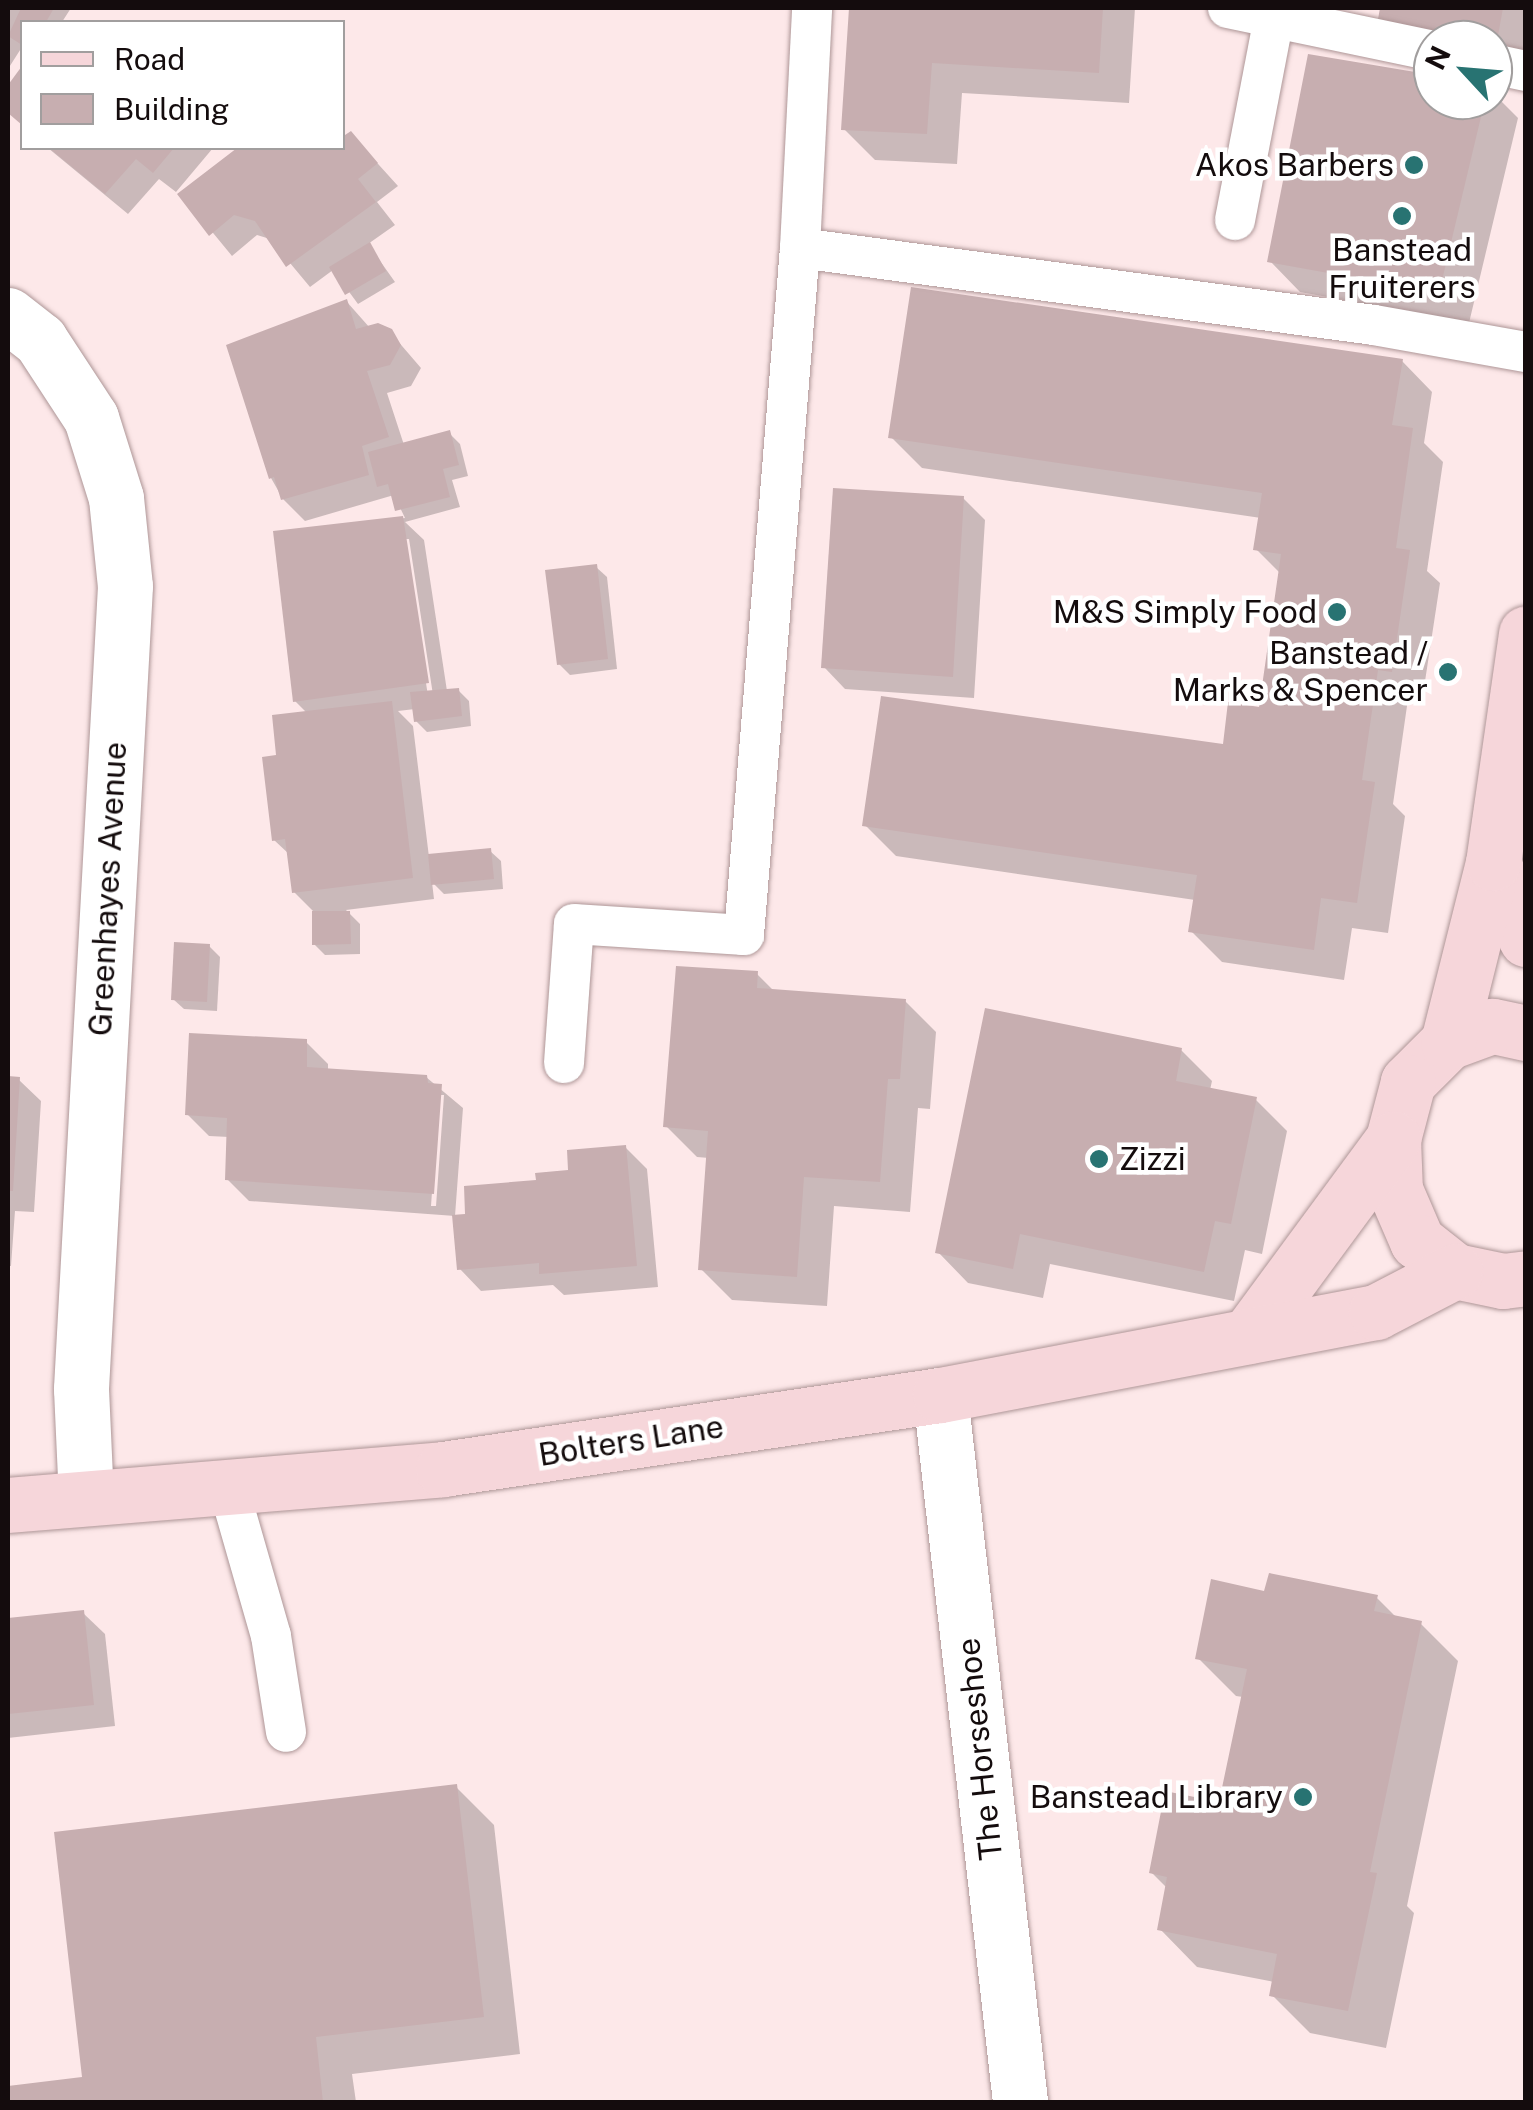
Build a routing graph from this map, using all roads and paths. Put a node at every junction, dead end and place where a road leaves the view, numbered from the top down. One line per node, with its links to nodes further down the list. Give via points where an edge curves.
1 (812, 8): 6 (lane)
2 (1228, 8): 3 (lane)
3 (1274, 17): 4 (lane); 5 (lane)
4 (1413, 47)
5 (1235, 220)
6 (800, 248): 8 (lane, via 1374,325); 14 (lane, via 744,935 574,924)
7 (8, 314): 21 (street, Greenhayes Avenue, via 40,340 91,418 116,498 124,586 82,1389)
8 (1526, 352)
9 (1526, 633): 10 (main road)
10 (1493, 863): 11 (main road); 13 (main road)
11 (1526, 940)
12 (1526, 1033): 13 (main road, via 1492,1026)
13 (1448, 1042): 15 (main road, via 1408,1082)
14 (564, 1063)
15 (1393, 1138): 16 (main road, via 1395,1190 1417,1241); 18 (main road)
16 (1454, 1271): 17 (main road, via 1503,1281); 18 (main road, Bolters Lane, via 1376,1312)
17 (1526, 1278)
18 (1248, 1336): 19 (main road, Bolters Lane)
19 (940, 1395): 20 (main road, Bolters Lane, via 443,1470); 24 (street, The Horseshoe)
20 (228, 1486): 21 (main road, Bolters Lane); 23 (lane, via 271,1636)
21 (86, 1498): 22 (main road, Bolters Lane)
22 (8, 1505)
23 (286, 1732)
24 (1020, 2102)

